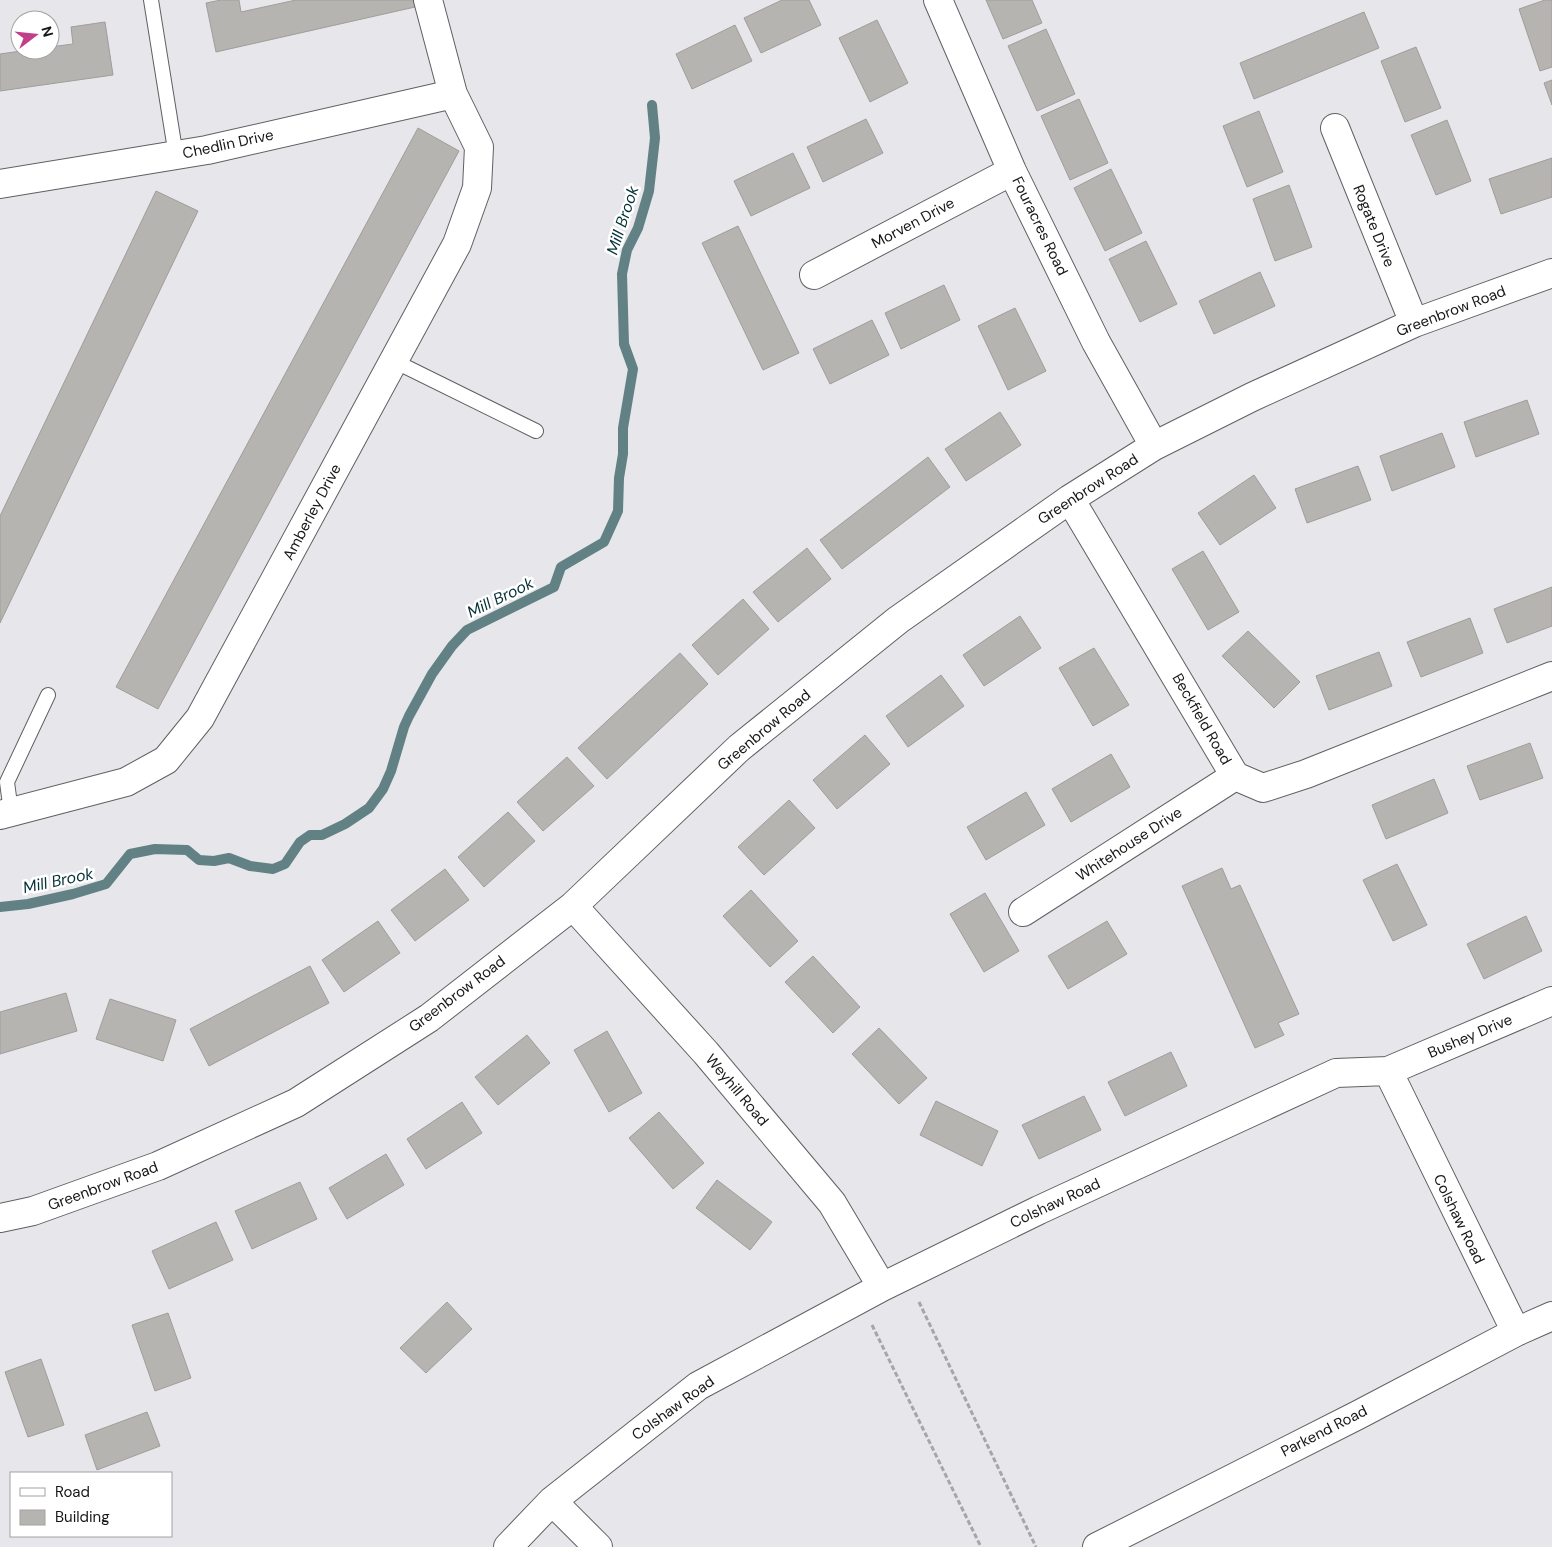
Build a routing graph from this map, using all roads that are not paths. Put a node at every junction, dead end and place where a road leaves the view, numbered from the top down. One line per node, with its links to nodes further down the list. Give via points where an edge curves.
1 (151, 0): 6 (lane)
2 (428, 0): 4 (street, Amberley Drive)
3 (938, 0): 7 (street, Fouracres Road)
4 (453, 94): 6 (street, Chedlin Drive); 12 (street, Amberley Drive, via 479,148 477,188 457,244)
5 (1335, 128): 11 (street, Rogate Drive)
6 (176, 156): 8 (street, Chedlin Drive)
7 (1012, 171): 10 (street, Morven Drive); 14 (street, Fouracres Road, via 1096,342)
8 (0, 184)
9 (1552, 273): 11 (street, Greenbrow Road)
10 (814, 275)
11 (1414, 323): 14 (street, Greenbrow Road)
12 (394, 361): 13 (lane); 19 (street, Amberley Drive, via 200,718 166,760 126,782)
13 (536, 431)
14 (1154, 446): 15 (street, Greenbrow Road)
15 (1070, 499): 18 (street, Beckfield Road); 20 (street, Greenbrow Road, via 898,620 739,748)
16 (1552, 676): 18 (street, Beckfield Road, via 1263,788)
17 (48, 695): 19 (lane, via 7,782)
18 (1235, 776): 21 (street, Whitehouse Drive)
19 (6, 814)
20 (573, 906): 24 (street, Greenbrow Road, via 429,1018 296,1103 158,1166 33,1211); 25 (street, Weyhill Road, via 706,1053 832,1203)
21 (1023, 912)
22 (1552, 1001): 23 (street, Bushey Drive)
23 (1388, 1071): 25 (street, Colshaw Road, via 1336,1073 1040,1210); 27 (street, Colshaw Road)
24 (0, 1218)
25 (883, 1287): 28 (street, Colshaw Road, via 698,1386)
26 (1552, 1316): 27 (street, Parkend Road)
27 (1516, 1332): 31 (street, Parkend Road)
28 (552, 1502): 29 (street, Colshaw Road); 30 (street)
29 (508, 1547)
30 (598, 1547)
31 (1096, 1547)

